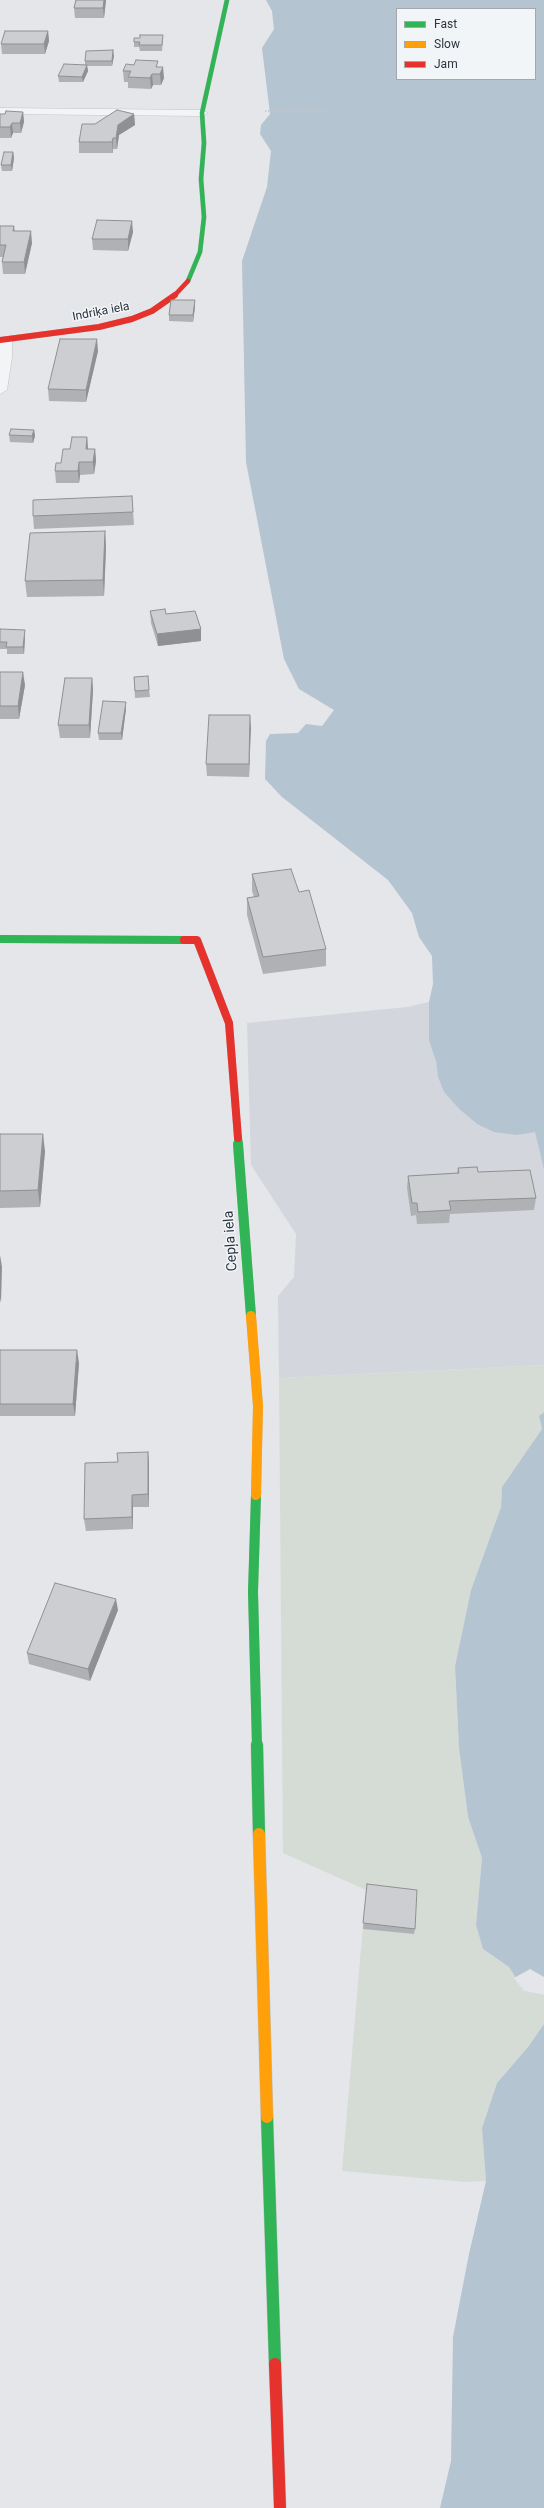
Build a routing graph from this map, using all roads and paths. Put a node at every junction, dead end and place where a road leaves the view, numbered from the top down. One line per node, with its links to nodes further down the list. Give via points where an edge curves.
1 (227, 0): 5 (street, Indriķa iela)
2 (329, 110): 4 (path)
3 (0, 111): 5 (street)
4 (265, 111)
5 (202, 113): 6 (street, Indriķa iela, via 204,144 201,179 204,217 200,252 192,275 179,292 152,311 132,319)
6 (2, 341): 7 (street, via 5,357)
7 (0, 390)
8 (0, 939): 9 (street, Cepļa iela, via 197,940 229,1023 258,1406 253,1592 261,1946)
9 (280, 2508)

